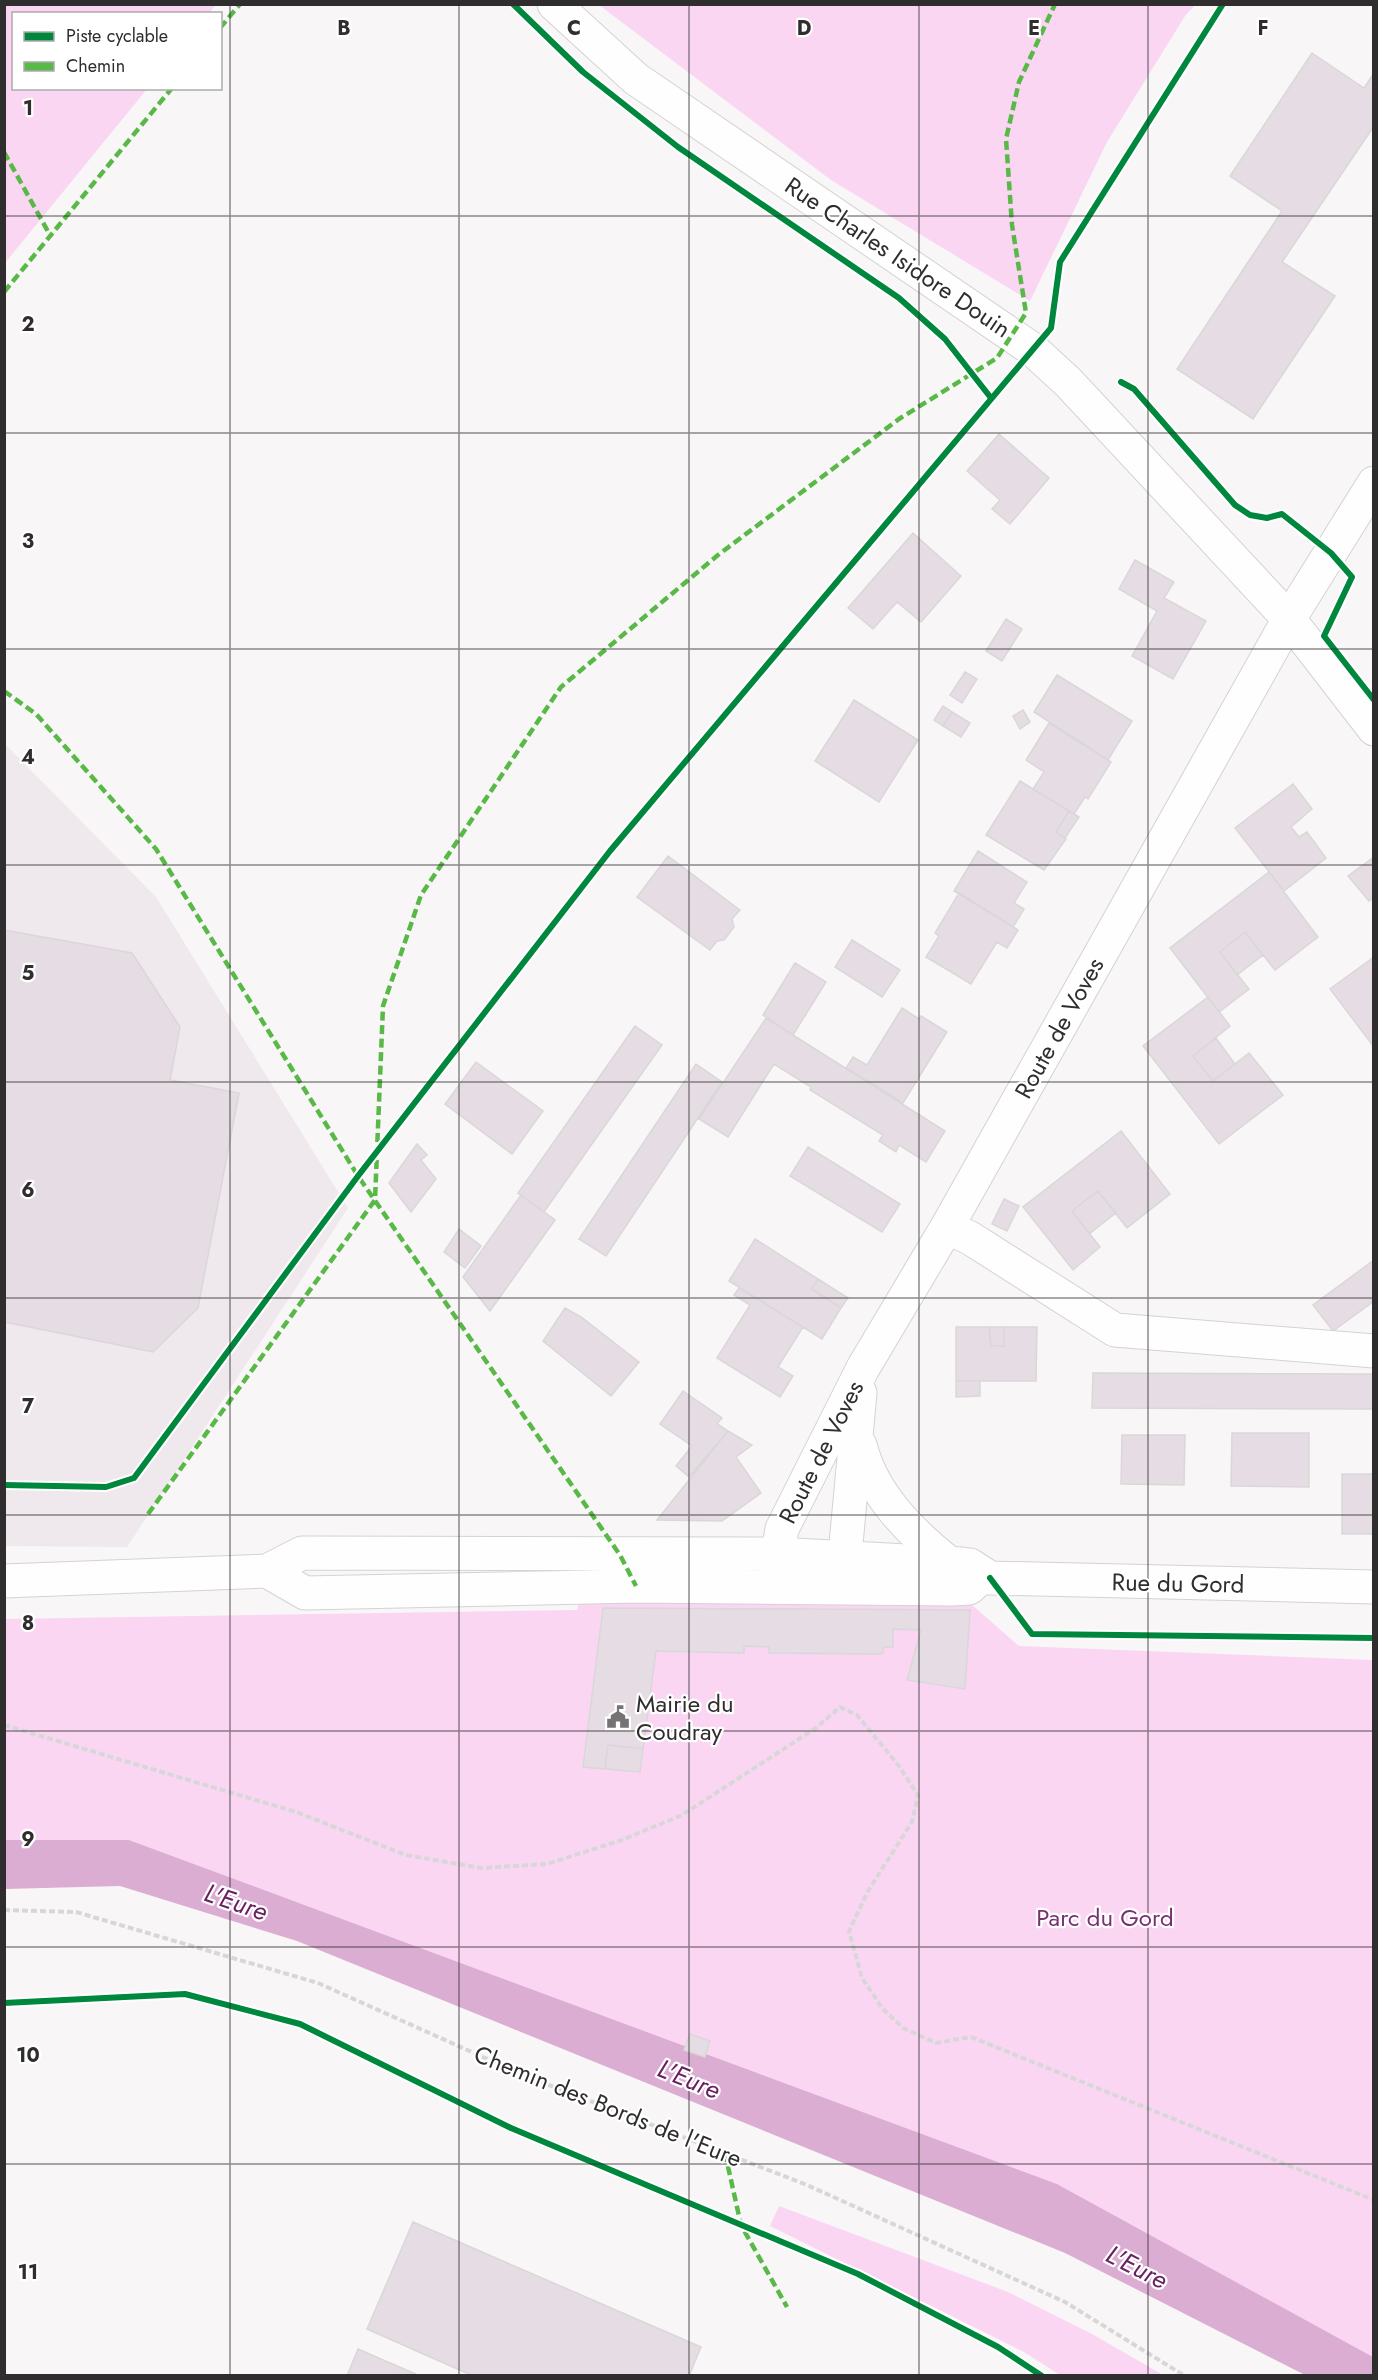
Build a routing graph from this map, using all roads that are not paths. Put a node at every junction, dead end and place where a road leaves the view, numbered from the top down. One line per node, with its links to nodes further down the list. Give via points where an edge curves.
1 (554, 4): 3 (street, Rue Charles Isidore Douin, via 636,79 1032,349 1068,382)
2 (1374, 483): 3 (street, Route de Voves)
3 (1289, 619): 4 (street, Rue Charles Isidore Douin); 5 (street, Route de Voves)
4 (1374, 729)
5 (947, 1227): 6 (street, via 1115,1330); 7 (street, Route de Voves)
6 (1374, 1351)
7 (864, 1368): 8 (street); 9 (street, Route de Voves, via 782,1529)
8 (855, 1429): 10 (street, via 866,1471); 11 (street, via 853,1482)
9 (775, 1570): 11 (street, Rue du Gord); 12 (street, Rue du Gord, via 302,1553 267,1570)
10 (951, 1576): 11 (street, Rue du Gord); 13 (street, Rue du Gord, via 970,1565 983,1576)
11 (834, 1578)
12 (4, 1581)
13 (1374, 1587)

